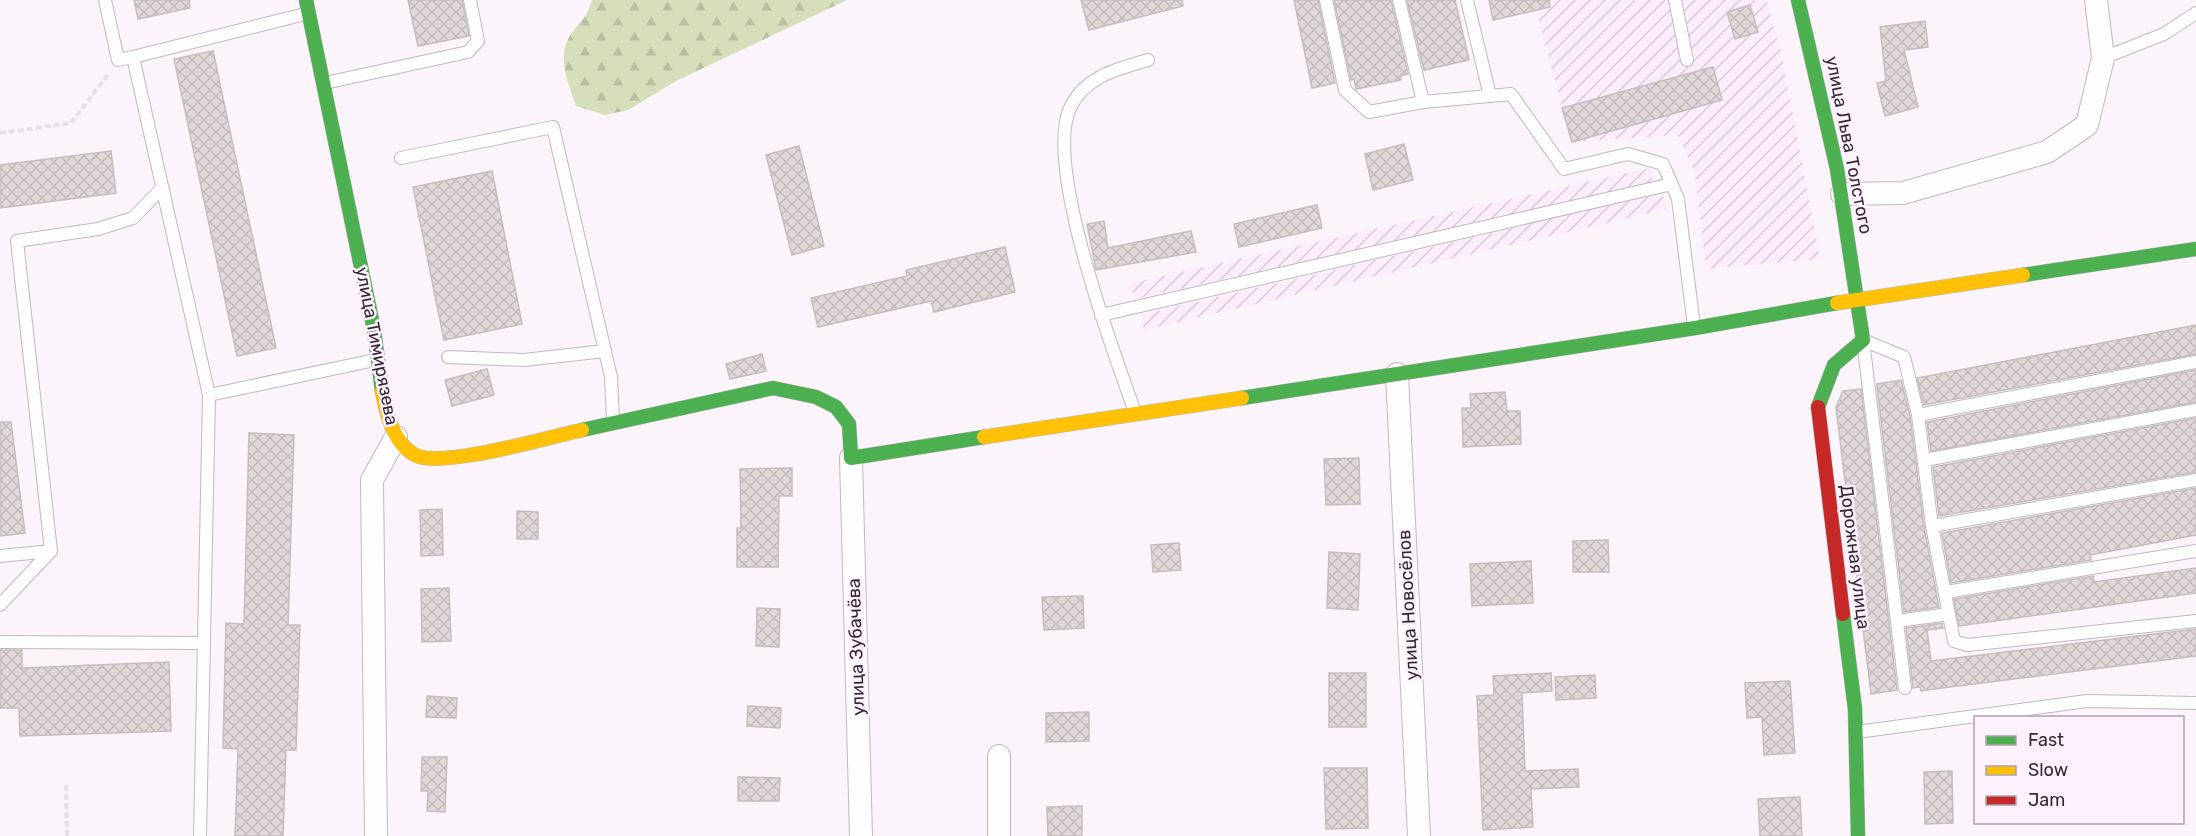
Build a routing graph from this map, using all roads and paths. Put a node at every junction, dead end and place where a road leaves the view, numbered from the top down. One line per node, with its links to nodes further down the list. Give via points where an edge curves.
1 (105, 0): 13 (lane)
2 (470, 0): 16 (lane, via 478,41 468,52)
3 (1326, 0): 18 (lane, via 1344,90 1369,112)
4 (1399, 0): 18 (lane)
5 (1467, 0): 17 (lane)
6 (1676, 0): 15 (lane)
7 (1798, 0): 23 (street, улица Льва Толстого, via 1818,74)
8 (2096, 0): 12 (street)
9 (307, 6): 11 (lane); 16 (street, улица Тимирязева)
10 (2196, 13): 12 (lane, via 2164,34)
11 (133, 57): 13 (lane); 22 (lane)
12 (2103, 58): 23 (street, via 2086,125 2048,152 1903,193)
13 (118, 60): 19 (path, via 71,123)
14 (1148, 60): 26 (lane, via 1103,74 1085,87 1065,123 1066,172 1092,291)
15 (1688, 60)
16 (325, 83): 31 (street, улица Тимирязева)
17 (1490, 96): 18 (lane); 21 (lane, via 1511,94 1564,169 1628,154 1663,164)
18 (1423, 102)
19 (0, 134)
20 (401, 158): 29 (lane, via 554,127)
21 (1672, 184): 26 (lane); 27 (lane, via 1678,199)
22 (161, 189): 34 (lane); 44 (lane, via 133,218 98,229 17,241)
23 (1842, 194): 25 (street, улица Льва Толстого)
24 (2196, 249): 25 (street)
25 (1859, 299): 27 (street); 28 (street)
26 (1101, 315): 36 (lane)
27 (1695, 328): 33 (street)
28 (1863, 340): 37 (lane, via 1904,357); 50 (lane); 58 (street, Дорожная улица, via 1834,365 1818,405)
29 (605, 351): 30 (lane, via 524,360); 38 (lane)
30 (448, 357)
31 (377, 360): 34 (lane); 39 (street, улица Тимирязева)
32 (2196, 362): 37 (lane)
33 (1396, 374): 36 (street); 66 (street, улица Новосёлов)
34 (209, 395): 53 (lane)
35 (2196, 410): 41 (lane)
36 (1135, 412): 40 (street)
37 (1918, 415): 41 (lane)
38 (613, 422): 39 (street, via 448,459 415,455); 40 (street, via 773,388 800,392 831,403 849,423)
39 (396, 437): 63 (street, улица Тимирязева, via 372,480)
40 (851, 458): 64 (street, улица Зубачёва)
41 (1925, 460): 43 (lane)
42 (2196, 480): 43 (lane)
43 (1932, 526): 47 (lane)
44 (51, 551): 46 (lane); 48 (lane)
45 (2196, 551): 47 (lane)
46 (0, 556)
47 (1946, 592): 49 (lane)
48 (0, 605)
49 (1949, 614): 50 (lane); 51 (lane, via 1953,641 1967,645)
50 (1897, 621): 54 (lane)
51 (2196, 621)
52 (0, 642): 53 (lane)
53 (203, 643): 62 (lane)
54 (1905, 688)
55 (2196, 703): 56 (lane, via 2087,701)
56 (1979, 716)
57 (1974, 717): 58 (lane)
58 (1856, 733): 67 (street, Дорожная улица)
59 (999, 756): 65 (street)
60 (66, 785): 61 (path)
61 (67, 836)
62 (200, 836)
63 (376, 836)
64 (861, 836)
65 (999, 836)
66 (1419, 836)
67 (1858, 836)

